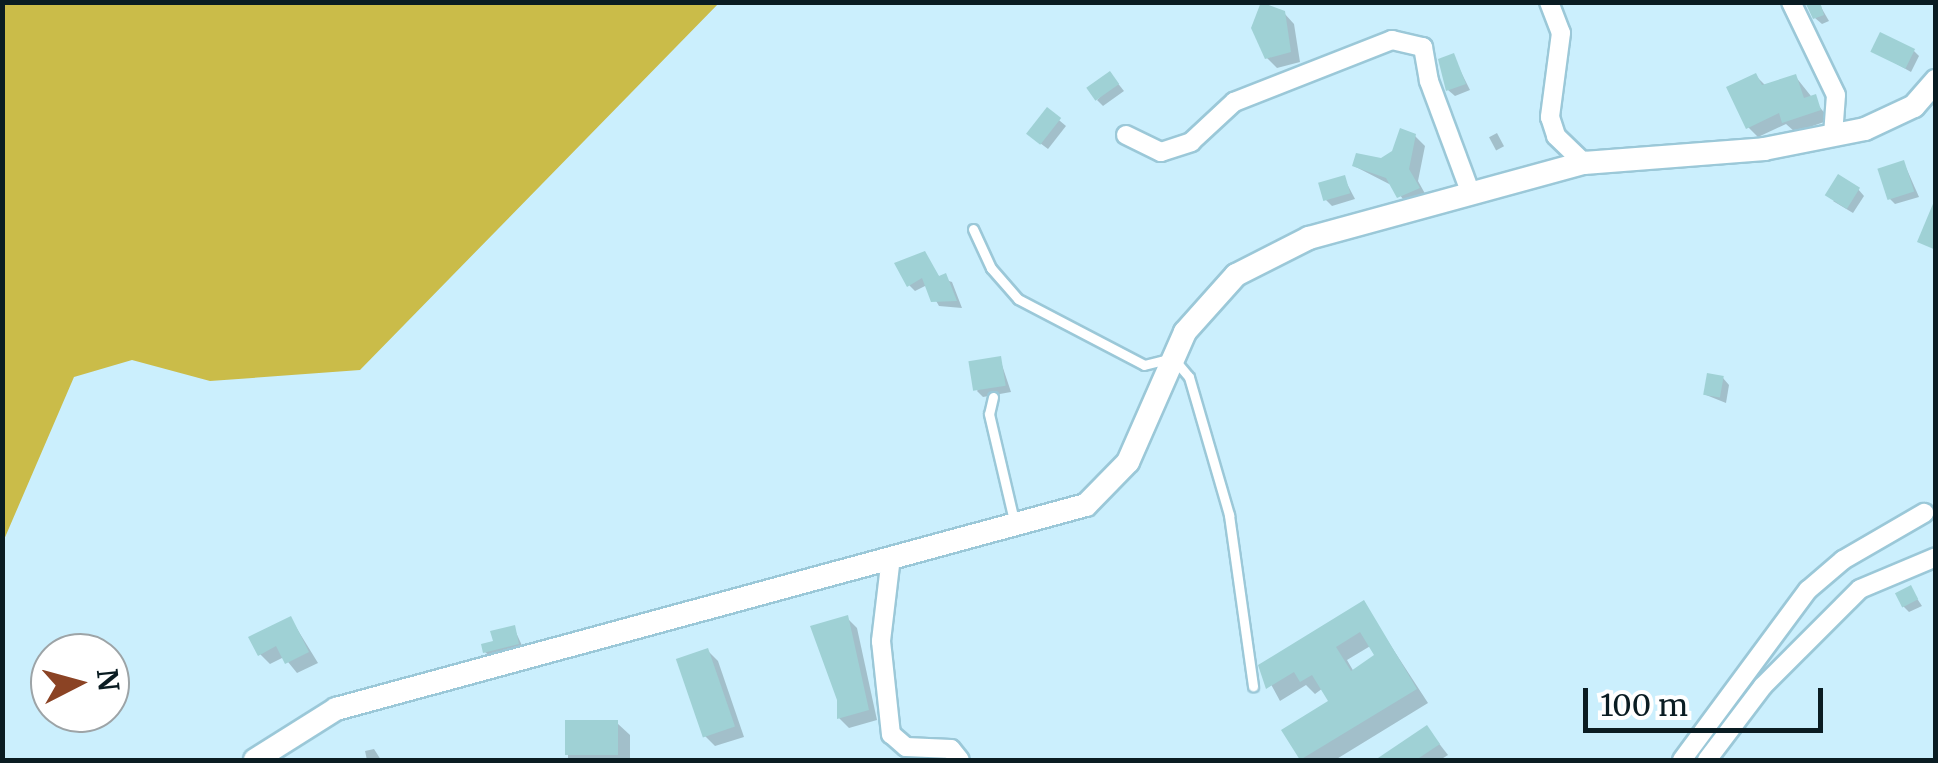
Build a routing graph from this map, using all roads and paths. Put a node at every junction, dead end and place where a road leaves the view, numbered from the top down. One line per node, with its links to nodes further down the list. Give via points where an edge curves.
1 (1549, 2): 6 (street, via 1561,33 1550,117 1556,136)
2 (1790, 2): 5 (street, via 1836,95)
3 (1936, 82): 5 (street, via 1914,106)
4 (1126, 135): 7 (street, via 1161,152 1190,142 1234,102 1392,40 1423,47 1428,81)
5 (1833, 135): 6 (street, via 1764,150)
6 (1584, 163): 7 (street)
7 (1472, 194): 9 (street, via 1308,238 1236,274 1185,332)
8 (974, 229): 9 (lane, via 992,268 1018,299 1144,365)
9 (1174, 358): 12 (street, via 1128,462 1086,505); 15 (lane, via 1190,377 1229,515)
10 (993, 397): 12 (lane, via 990,414)
11 (1924, 513): 18 (street, via 1842,560 1808,590)
12 (1015, 524): 13 (street)
13 (891, 557): 16 (street, via 336,709); 17 (street, via 881,641 891,734 906,747 951,749)
14 (1936, 557): 19 (street, via 1860,589 1763,686)
15 (1253, 686)
16 (255, 760)
17 (960, 760)
18 (1682, 760)
19 (1707, 760)

